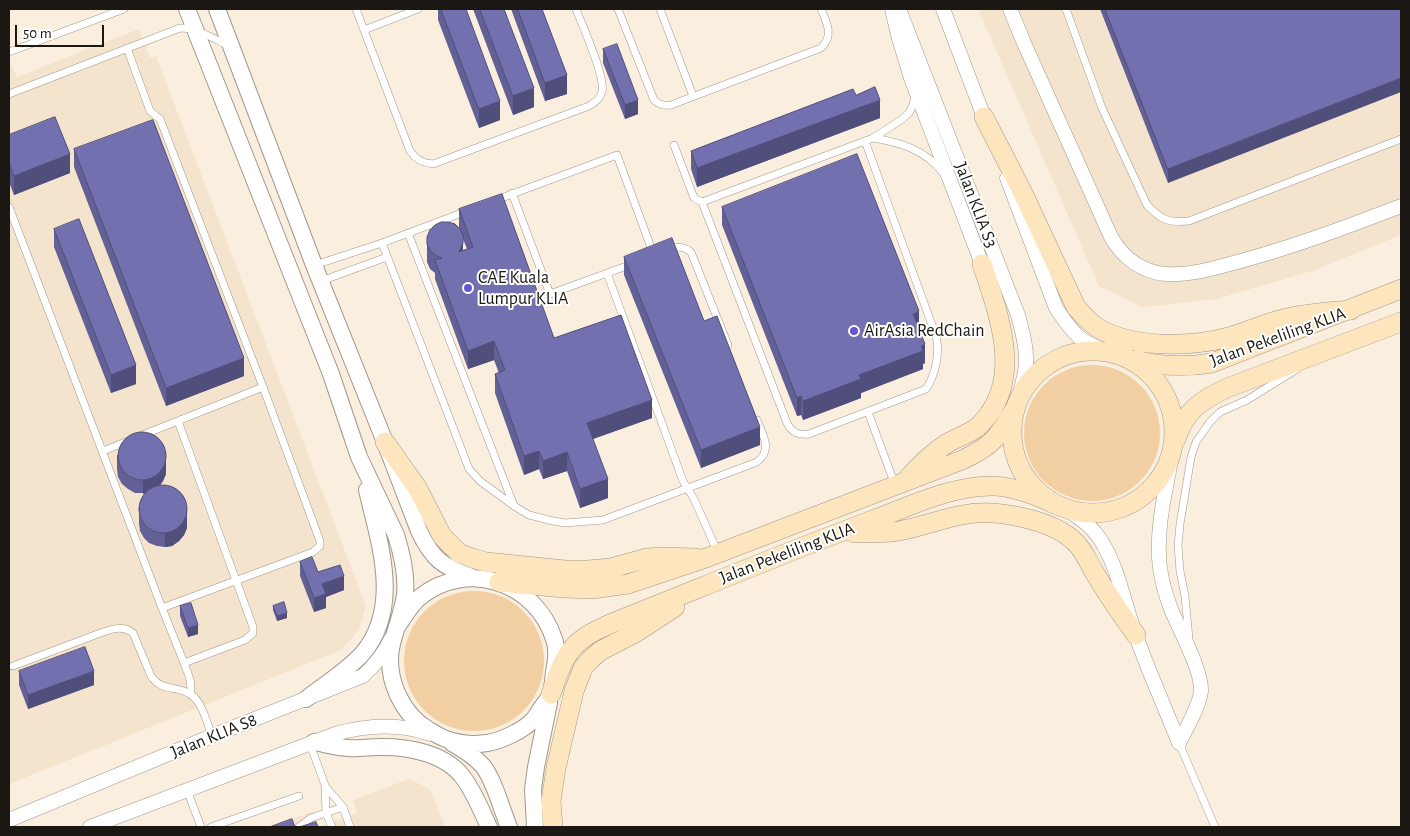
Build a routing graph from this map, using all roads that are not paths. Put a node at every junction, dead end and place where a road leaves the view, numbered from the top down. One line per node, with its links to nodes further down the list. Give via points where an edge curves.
1 (124, 9): 19 (lane)
2 (187, 9): 15 (street)
3 (217, 9): 17 (street)
4 (356, 9): 16 (lane)
5 (418, 9): 16 (lane)
6 (576, 9): 16 (lane, via 602,76 600,98 589,106 433,164 420,161 410,151)
7 (618, 9): 22 (lane, via 654,100 665,106)
8 (660, 9): 22 (lane)
9 (821, 9): 22 (lane, via 829,28 827,41 821,48)
10 (892, 9): 20 (street)
11 (900, 9): 51 (street, Jalan KLIA S3, via 1018,315 1026,364)
12 (943, 9): 23 (street)
13 (1010, 9): 31 (street, via 1112,238 1123,255 1144,268 1165,274 1198,272 1321,236)
14 (1066, 9): 24 (lane, via 1102,108 1147,205 1166,221 1189,220)
15 (196, 30): 17 (lane); 18 (lane, via 180,28); 58 (street, via 331,374)
16 (364, 30)
17 (232, 47): 41 (street)
18 (127, 48): 21 (lane); 50 (lane, via 150,111 160,119)
19 (9, 52)
20 (911, 78): 25 (lane, via 915,96 909,113); 27 (street)
21 (9, 94)
22 (694, 96)
23 (984, 117): 45 (main road, via 1076,307 1098,328 1146,342 1187,344 1227,338 1284,318); 49 (street, via 1056,308 1079,338)
24 (1401, 139)
25 (869, 140): 27 (lane, via 902,144 929,158); 29 (lane); 52 (lane, via 938,345 933,376 926,388)
26 (674, 145): 29 (lane, via 694,198)
27 (954, 192): 40 (street)
28 (512, 193): 30 (lane); 36 (lane, via 617,154); 42 (lane, via 550,294)
29 (702, 202): 52 (lane, via 790,429 810,434)
30 (486, 203)
31 (1401, 206)
32 (9, 207): 56 (lane)
33 (478, 207): 34 (lane)
34 (408, 233): 35 (lane); 61 (lane)
35 (382, 243): 37 (lane); 41 (lane)
36 (654, 255): 38 (lane); 47 (lane, via 675,247 691,252)
37 (387, 257): 43 (lane); 61 (lane, via 469,469)
38 (645, 258)
39 (637, 262): 42 (lane)
40 (982, 264): 59 (main road, via 1004,345 999,395 977,428 934,452)
41 (314, 265): 43 (street)
42 (607, 273): 60 (lane)
43 (321, 281): 55 (street)
44 (1401, 289): 45 (main road, Jalan Pekeliling KLIA)
45 (1351, 310): 49 (main road, Jalan Pekeliling KLIA, via 1212,363 1162,366)
46 (1401, 322): 48 (main road, Jalan Pekeliling KLIA)
47 (730, 349)
48 (1330, 349): 57 (main road, Jalan Pekeliling KLIA, via 1209,397 1187,416); 72 (lane, via 1247,400 1220,412 1196,442 1178,546)
49 (1122, 356): 51 (main road, Jalan Pekeliling KLIA, via 1096,351 1069,354 1045,366 1028,383); 57 (main road, Jalan Pekeliling KLIA, via 1140,365 1166,394 1173,412)
50 (263, 386): 54 (lane); 66 (lane, via 320,546 313,552)
51 (1016, 407): 59 (main road, Jalan Pekeliling KLIA, via 994,441 982,450); 62 (main road, Jalan Pekeliling KLIA, via 1012,430 1015,453 1024,475 1039,493)
52 (868, 412): 59 (lane)
53 (755, 414): 60 (lane, via 767,448 762,458)
54 (178, 421): 56 (lane); 66 (lane)
55 (386, 442): 64 (main road, via 418,489 442,536 459,553 472,558 486,562 588,570 611,568 647,558); 65 (street, via 418,532 432,555 453,570)
56 (102, 451): 69 (lane)
57 (1173, 451): 62 (main road, Jalan Pekeliling KLIA, via 1164,473 1149,492 1129,505 1106,512 1082,512); 72 (street, via 1160,528 1160,567 1170,607)
58 (359, 457): 70 (street, via 396,535 403,559 405,594); 77 (street, via 383,560 385,595 382,612 378,628 363,653)
59 (900, 483): 64 (main road, Jalan Pekeliling KLIA)
60 (687, 488): 61 (lane, via 613,517 590,522 546,520); 64 (lane, via 694,499)
61 (514, 506)
62 (1059, 506): 63 (main road, Jalan Pekeliling KLIA, via 1012,489 974,487 942,495); 71 (street, via 1087,523 1100,538 1110,556)
63 (837, 534): 68 (main road, Jalan Pekeliling KLIA); 71 (main road, via 896,532 962,514 982,512 1019,516 1040,523 1059,531 1084,552)
64 (712, 556): 67 (main road, Jalan Pekeliling KLIA, via 612,587 564,588)
65 (474, 578): 67 (street, Jalan Pekeliling KLIA); 70 (street, Jalan Pekeliling KLIA, via 452,580 432,589 418,598)
66 (237, 581): 69 (lane); 73 (lane, via 253,632 245,640)
67 (499, 582): 76 (street, Jalan Pekeliling KLIA, via 524,594 543,614 555,640)
68 (707, 585): 76 (main road, Jalan Pekeliling KLIA, via 612,623 580,640 562,663); 97 (main road, via 635,634 600,651 583,668 574,691 556,768 551,801)
69 (162, 608): 73 (lane)
70 (397, 627): 77 (street, Jalan KLIA S8, via 386,651 363,676); 79 (street, Jalan Pekeliling KLIA, via 391,650 391,675 399,698 412,718)
71 (1136, 635): 81 (street)
72 (1190, 652): 81 (street, via 1201,690)
73 (184, 663): 75 (lane, via 191,682)
74 (13, 666): 75 (lane, via 122,628 134,633 155,682)
75 (190, 694): 78 (lane, via 200,707)
76 (551, 694): 79 (street, Jalan Pekeliling KLIA, via 533,720 514,734 488,743); 96 (street, Jalan Pekeliling KLIA, via 533,789)
77 (306, 699): 78 (street, Jalan KLIA S8)
78 (212, 736): 87 (street, Jalan KLIA S8)
79 (445, 739): 80 (street, via 404,727 381,726 356,728); 95 (street, Jalan Pekeliling KLIA, via 483,767 492,782)
80 (312, 743): 82 (lane); 83 (street); 94 (street, via 347,748 395,747 440,759 462,776)
81 (1179, 743): 98 (lane)
82 (325, 786): 85 (lane); 86 (lane)
83 (187, 790): 88 (street); 89 (lane)
84 (299, 796): 90 (lane)
85 (342, 806): 86 (lane); 93 (lane)
86 (326, 813): 91 (lane); 92 (lane)
87 (13, 817)
88 (90, 827)
89 (202, 827)
90 (211, 827)
91 (299, 827)
92 (332, 827)
93 (350, 827)
94 (489, 827)
95 (508, 827)
96 (535, 827)
97 (553, 827)
98 (1215, 827)

